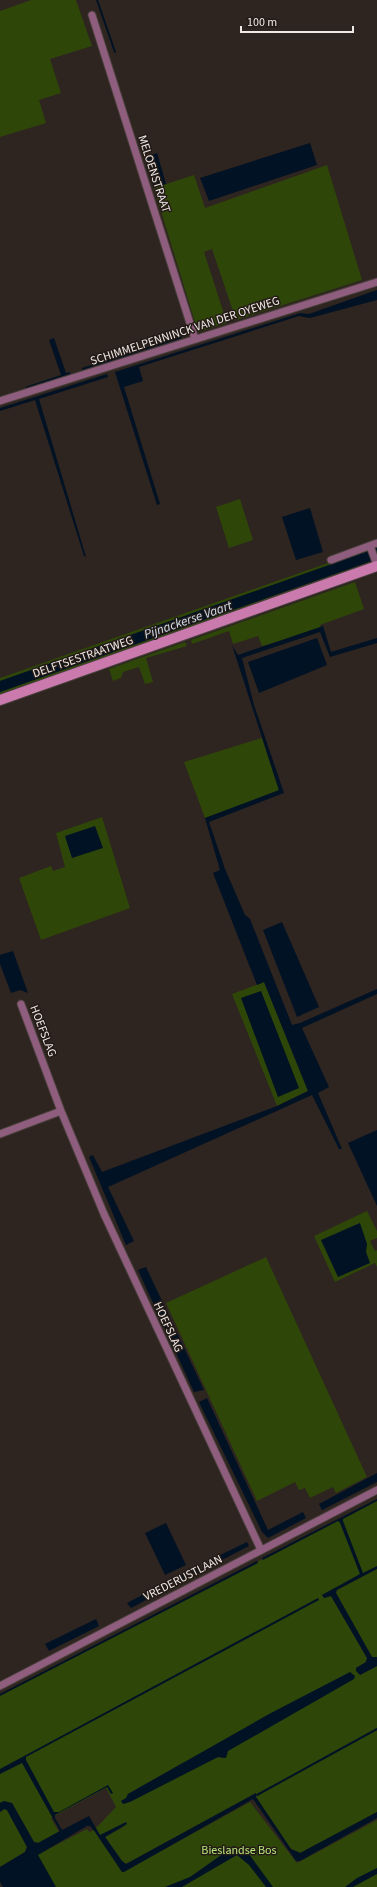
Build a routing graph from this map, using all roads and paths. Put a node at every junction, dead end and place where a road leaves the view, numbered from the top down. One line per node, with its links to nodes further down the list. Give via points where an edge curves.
1 (92, 15): 3 (street, MELOENSTRAAT)
2 (377, 282): 3 (street, SCHIMMELPENNINCK VAN DER OYEWEG)
3 (195, 339): 4 (street, SCHIMMELPENNINCK VAN DER OYEWEG)
4 (0, 401)
5 (373, 546): 6 (street, DELFTSESTRAATWEG); 7 (street, DELFTSESTRAATWEG)
6 (331, 560)
7 (377, 564): 8 (street, DELFTSESTRAATWEG)
8 (0, 700)
9 (21, 1004): 10 (street, HOEFSLAG)
10 (61, 1111): 11 (street); 13 (street, HOEFSLAG, via 114,1236)
11 (0, 1134)
12 (377, 1490): 13 (street, VREDERUSTLAAN)
13 (261, 1550): 14 (street, VREDERUSTLAAN)
14 (0, 1686)

